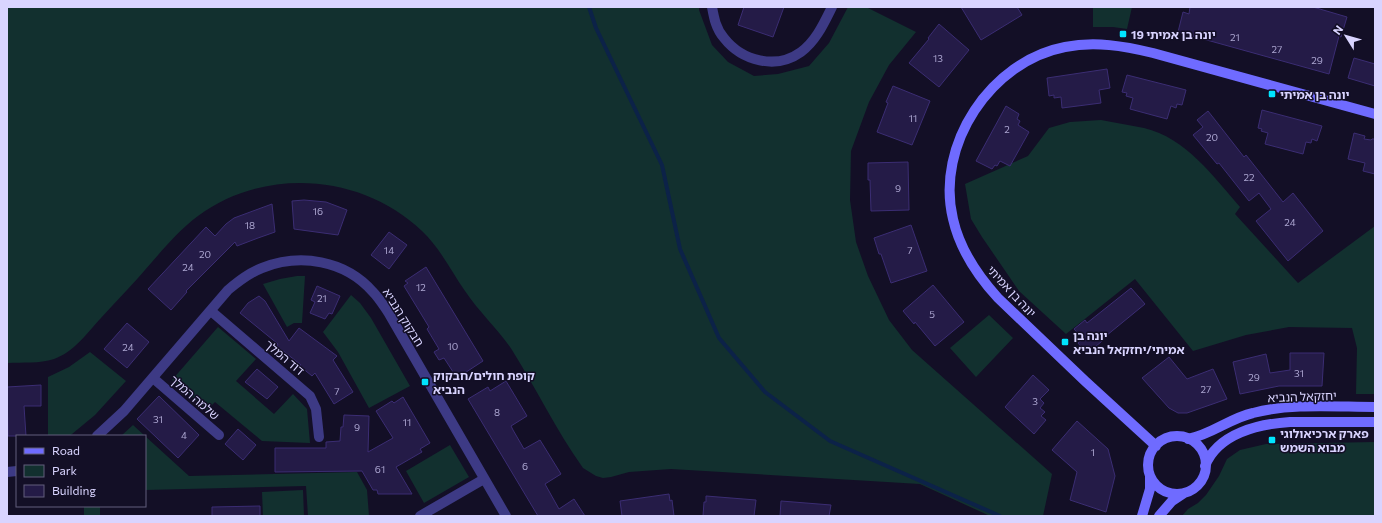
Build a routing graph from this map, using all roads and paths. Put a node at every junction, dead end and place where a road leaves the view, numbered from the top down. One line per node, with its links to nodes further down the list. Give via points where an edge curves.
1 (712, 7): 2 (street, via 714,22 723,38 735,50 750,58 767,62 784,60 800,52 816,38)
2 (832, 7)
3 (1375, 114): 12 (street, יונה בן אמיתי, via 1128,47 1085,45 1065,47 1040,55 1011,70 982,99 970,117 960,138 950,180 952,218 965,252 985,284 998,298)
4 (211, 311): 5 (street, חבקוק הנביא); 10 (street, דוד המלך, via 310,396 316,409); 15 (street, חבקוק הנביא, via 228,290 243,278 279,262 318,261 337,266 356,276 373,291 388,312)
5 (153, 378): 8 (street, חבקוק הנביא, via 124,411); 9 (street, שלמה המלך)
6 (1375, 407): 11 (street, יחזקאל הנביא, via 1268,409 1239,417)
7 (1375, 422): 13 (street, via 1290,422 1257,427 1222,443)
8 (98, 435)
9 (219, 435)
10 (319, 437)
11 (1188, 439): 12 (street, via 1169,438); 13 (street, via 1201,450)
12 (1156, 446): 14 (street, via 1149,459)
13 (1205, 466): 16 (street, via 1204,475 1199,482)
14 (1149, 474): 16 (street, via 1155,484 1165,492); 19 (street, via 1150,489)
15 (484, 479): 17 (street); 18 (street, חבקוק הנביא)
16 (1185, 493): 20 (street, via 1172,501)
17 (420, 516)
18 (506, 516)
19 (1142, 516)
20 (1159, 516)

